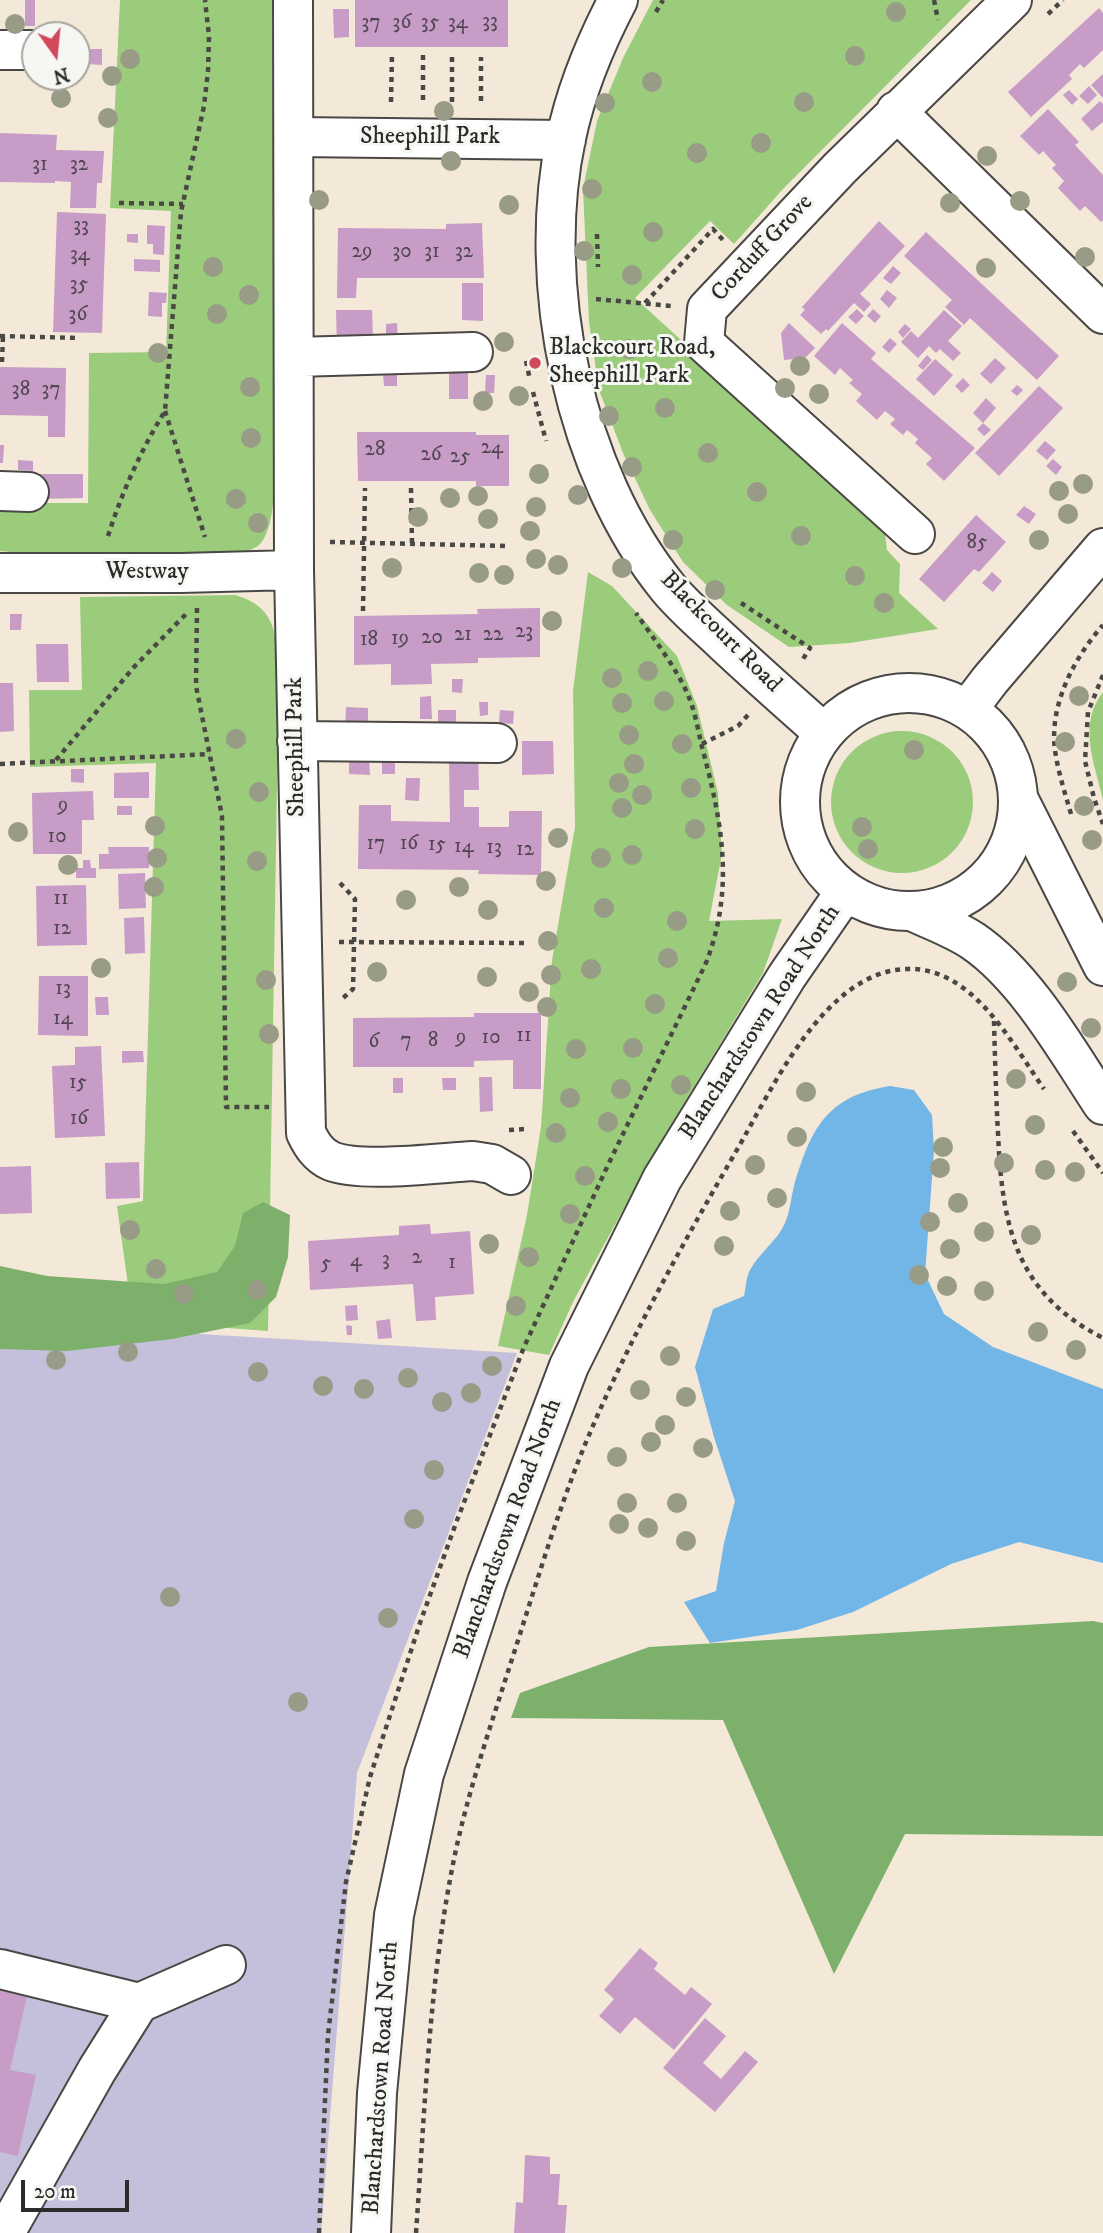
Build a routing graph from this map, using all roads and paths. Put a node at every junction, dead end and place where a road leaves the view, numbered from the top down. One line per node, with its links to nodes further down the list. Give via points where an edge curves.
1 (205, 0): 21 (path, via 208,71)
2 (293, 0): 18 (street, Sheephill Park)
3 (618, 0): 19 (street, Blackcourt Road, via 586,68)
4 (663, 0): 6 (path)
5 (1012, 0): 17 (street, Corduff Grove)
6 (652, 19)
7 (0, 50): 8 (street)
8 (21, 50)
9 (392, 54): 13 (path)
10 (452, 54): 15 (path)
11 (423, 55): 14 (path)
12 (481, 57): 16 (path)
13 (391, 105)
14 (424, 105)
15 (452, 106)
16 (481, 106)
17 (896, 111): 28 (street, Corduff Grove); 29 (street)
18 (295, 138): 19 (street, Sheephill Park); 33 (street, Sheephill Park)
19 (566, 140): 25 (street, Blackcourt Road, via 557,214)
20 (119, 203): 21 (path)
21 (183, 204): 35 (path)
22 (597, 231): 23 (path)
23 (598, 278)
24 (599, 289): 26 (path)
25 (558, 299): 26 (path); 51 (street, Blackcourt Road, via 567,364 597,466 615,502 669,589)
26 (600, 299): 27 (path); 28 (path)
27 (600, 309)
28 (707, 309): 38 (street, Corduff Grove, via 704,343)
29 (1103, 314)
30 (1, 336): 31 (path); 34 (path)
31 (80, 338)
32 (473, 352): 33 (street)
33 (295, 357): 43 (street, Sheephill Park)
34 (2, 362)
35 (165, 411): 45 (path, via 118,505); 46 (path, via 206,541)
36 (365, 488): 39 (path)
37 (411, 488): 40 (path)
38 (915, 534)
39 (365, 543): 40 (path); 43 (path); 48 (path)
40 (412, 544): 41 (path)
41 (507, 546)
42 (1103, 548): 52 (street)
43 (294, 556): 46 (street, Westway); 54 (street, Sheephill Park)
44 (0, 573): 45 (street, Westway)
45 (97, 573): 46 (street, Westway)
46 (211, 573)
47 (739, 601): 51 (path, via 810,648)
48 (363, 611)
49 (1103, 625): 61 (path, via 1084,647 1061,693 1055,725 1058,769)
50 (1103, 675): 62 (path, via 1088,712 1085,761)
51 (775, 689): 53 (street, Blackcourt Road); 56 (path, via 738,726)
52 (968, 709): 53 (street, via 933,695 895,693 858,705); 60 (street, via 994,733 1012,764)
53 (824, 733): 64 (street, via 808,759 799,795 803,832 819,865)
54 (297, 741): 55 (street); 66 (street, Sheephill Park)
55 (497, 743)
56 (702, 744)
57 (210, 754): 58 (path); 58 (path, via 197,686 197,602 134,667); 74 (path, via 222,816 226,1107)
58 (56, 760): 59 (path)
59 (0, 764)
60 (1019, 800): 65 (street, via 1014,833 1000,864 977,888 947,905); 69 (street)
61 (1074, 821)
62 (1103, 824)
63 (336, 879): 67 (path, via 355,899)
64 (845, 892): 65 (street, via 878,907); 85 (street, Blanchardstown Road North, via 787,976 662,1179 569,1366 487,1582 424,1774 394,1915 377,2093)
65 (914, 912): 73 (street, via 972,940 1005,969 1040,1010)
66 (300, 942): 67 (path); 74 (street, Sheephill Park)
67 (354, 942): 68 (path); 70 (path, via 353,989)
68 (527, 943)
69 (1103, 966)
70 (334, 1006)
71 (994, 1020): 72 (path); 80 (path, via 1000,1185 1010,1230 1026,1270 1046,1297 1077,1325); 86 (path, via 968,989 931,971 887,971 848,991 788,1062 678,1252 617,1373 555,1525 477,1766 455,1856 438,1947)
72 (1050, 1098)
73 (1103, 1105)
74 (306, 1107): 79 (street, Sheephill Park, via 306,1133 314,1150 329,1160 354,1167 473,1161 492,1164)
75 (526, 1129): 77 (path)
76 (1072, 1129): 78 (path)
77 (500, 1131)
78 (1103, 1172)
79 (511, 1175)
80 (1103, 1338)
81 (226, 1965): 83 (street)
82 (0, 1969): 83 (street)
83 (139, 2003): 84 (street)
84 (5, 2233)
85 (371, 2233)
86 (416, 2233)

